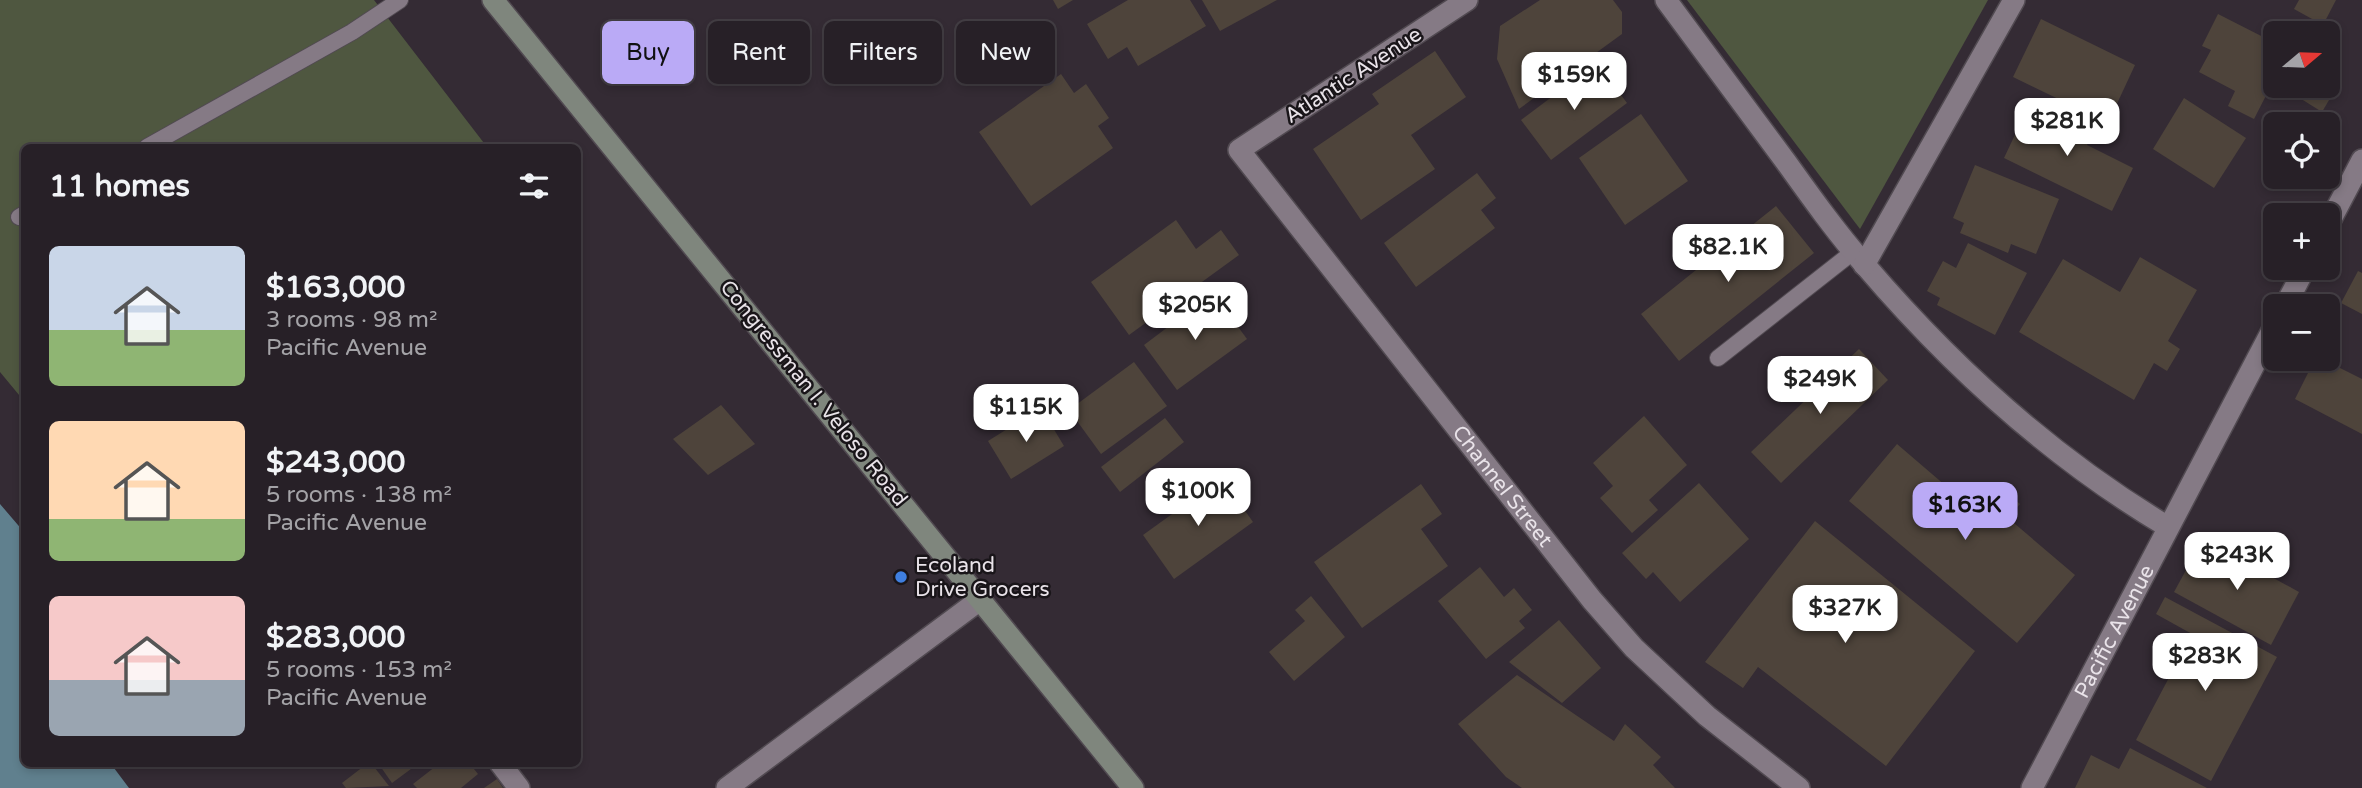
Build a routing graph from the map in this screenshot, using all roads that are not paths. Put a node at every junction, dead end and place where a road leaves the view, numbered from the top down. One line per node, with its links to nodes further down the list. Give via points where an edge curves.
1 (400, 0): 6 (lane, via 352,32)
2 (493, 0): 14 (main road, Congressman I. Veloso Road)
3 (1466, 0): 7 (street, Atlantic Avenue)
4 (1666, 0): 10 (street)
5 (2014, 0): 10 (street)
6 (151, 144)
7 (1239, 150): 19 (street, Channel Street, via 1634,648 1707,716)
8 (2362, 160): 9 (street)
9 (2340, 203)
10 (1859, 258): 12 (lane); 13 (street, via 1978,385 2125,502)
11 (2263, 348): 13 (street, Pacific Avenue)
12 (1718, 358)
13 (2168, 527): 20 (street, Pacific Avenue)
14 (981, 599): 17 (street); 18 (main road, Congressman I. Veloso Road)
15 (503, 767): 16 (street)
16 (519, 788)
17 (727, 788)
18 (1133, 788)
19 (1799, 788)
20 (2032, 788)

